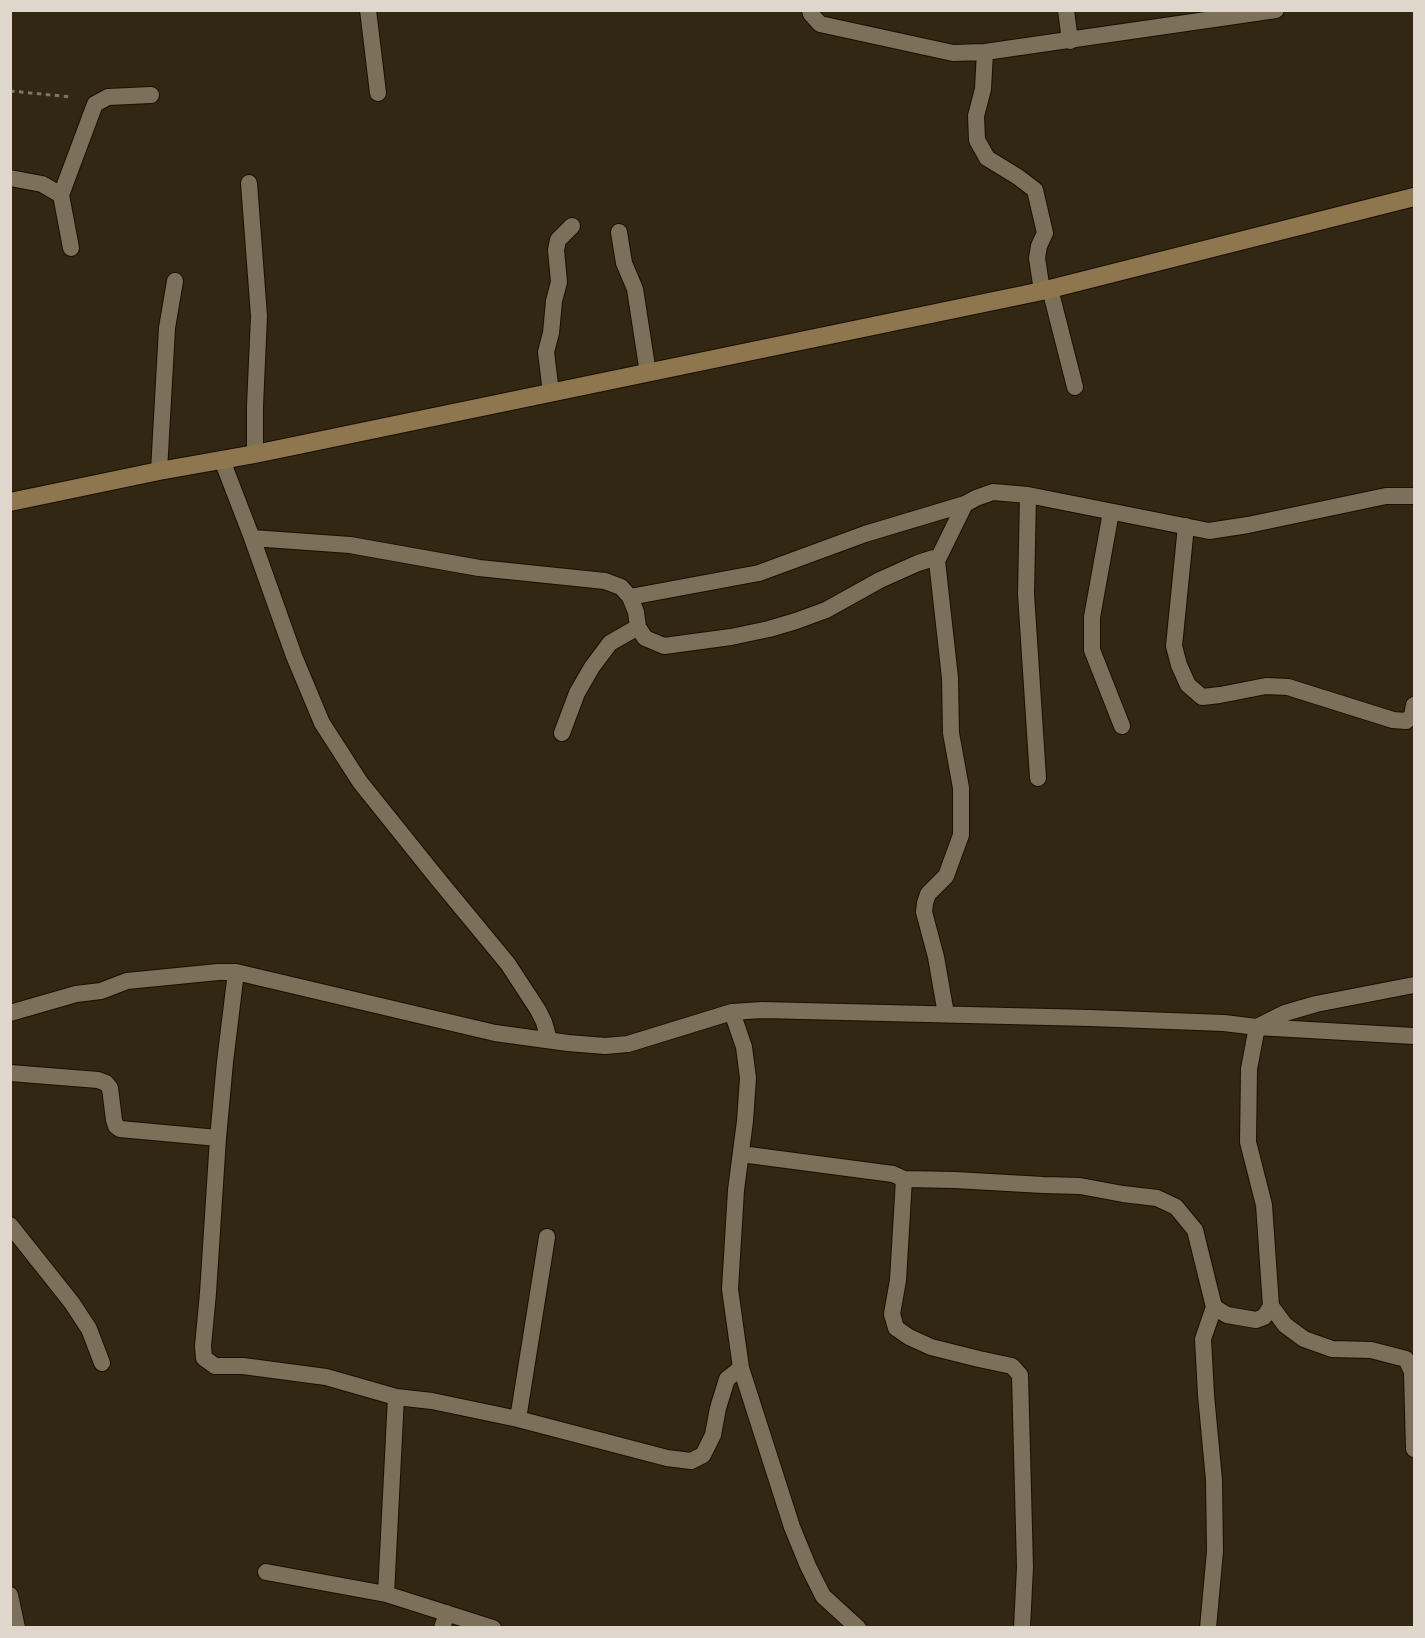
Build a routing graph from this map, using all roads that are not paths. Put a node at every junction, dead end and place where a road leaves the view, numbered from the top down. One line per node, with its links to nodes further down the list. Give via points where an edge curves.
1 (368, 10): 7 (street)
2 (810, 10): 6 (street, via 820,24 953,53)
3 (1066, 10): 5 (street)
4 (1276, 10): 5 (street)
5 (1070, 41): 6 (street)
6 (985, 52): 17 (street, via 983,89 976,116 977,140 987,158 1035,190 1045,233 1037,258)
7 (378, 93)
8 (152, 95): 11 (street, via 108,97 95,104)
9 (10, 178): 11 (street, via 42,184)
10 (249, 183): 21 (street, via 260,316)
11 (61, 195): 15 (street)
12 (1414, 197): 17 (main road)
13 (572, 226): 20 (street, via 558,240 556,250 559,282 546,352)
14 (619, 231): 18 (street, via 624,263 635,289)
15 (71, 248)
16 (175, 281): 23 (street, via 167,328)
17 (1046, 290): 18 (main road); 19 (street)
18 (648, 373): 20 (main road)
19 (1075, 387)
20 (551, 393): 21 (main road)
21 (255, 454): 22 (main road)
22 (222, 460): 23 (main road); 30 (street)
23 (159, 471): 26 (main road)
24 (1028, 495): 27 (street, via 993,492); 28 (street); 37 (street, via 1026,594)
25 (1414, 496): 29 (street, via 1386,496 1209,531)
26 (10, 502)
27 (965, 504): 31 (street); 32 (street, via 865,534 759,573)
28 (1112, 512): 29 (street); 35 (street, via 1092,617 1092,650)
29 (1186, 526): 34 (street, via 1174,646 1188,685 1202,697 1266,686 1288,687 1406,721 1412,716)
30 (252, 537): 32 (street, via 350,545 479,568 604,581 621,587); 45 (street, via 322,723 360,782 508,963 538,1010)
31 (937, 561): 33 (street, via 928,559 826,610 769,629 664,646 645,638); 42 (street, via 950,678 951,733 961,788 961,835 946,876 928,894 924,912)
32 (630, 597): 33 (street)
33 (638, 627): 36 (street, via 610,643 592,667)
34 (1414, 705)
35 (1122, 726)
36 (562, 733)
37 (1038, 778)
38 (236, 972): 41 (street, via 128,981); 45 (street, via 495,1033); 47 (street)
39 (1414, 985): 43 (street, via 1316,1004)
40 (732, 1012): 42 (street); 45 (street, via 628,1044 605,1046); 48 (street, via 744,1047 748,1078)
41 (10, 1013)
42 (946, 1014): 43 (street)
43 (1257, 1027): 44 (street); 52 (street, via 1249,1070 1248,1142 1264,1205)
44 (1414, 1036)
45 (549, 1040)
46 (10, 1073): 47 (street, via 106,1083 114,1120 120,1129)
47 (218, 1138): 56 (street, via 204,1358 215,1366 326,1377)
48 (741, 1154): 49 (street, via 894,1174); 55 (street, via 730,1289)
49 (904, 1179): 53 (street, via 1080,1186 1157,1198 1176,1207 1195,1230); 66 (street, via 892,1314 896,1328 931,1347 1012,1366 1020,1375 1025,1567)
50 (10, 1225): 54 (street, via 77,1311 89,1329)
51 (547, 1237): 57 (street)
52 (1271, 1306): 53 (street, via 1264,1317 1256,1320 1227,1315); 58 (street, via 1285,1325 1304,1339 1332,1349 1371,1350 1406,1359 1412,1372)
53 (1214, 1307): 67 (street, via 1203,1339 1214,1480 1215,1551)
54 (102, 1363)
55 (741, 1368): 57 (street, via 727,1379 713,1435 703,1455 691,1461); 65 (street, via 808,1566 823,1596)
56 (396, 1397): 57 (street); 60 (street)
57 (518, 1419)
58 (1414, 1449)
59 (266, 1572): 60 (street)
60 (386, 1594): 62 (street)
61 (10, 1595): 63 (street)
62 (444, 1620): 64 (street)
63 (16, 1628)
64 (493, 1628)
65 (858, 1628)
66 (1022, 1628)
67 (1208, 1628)

